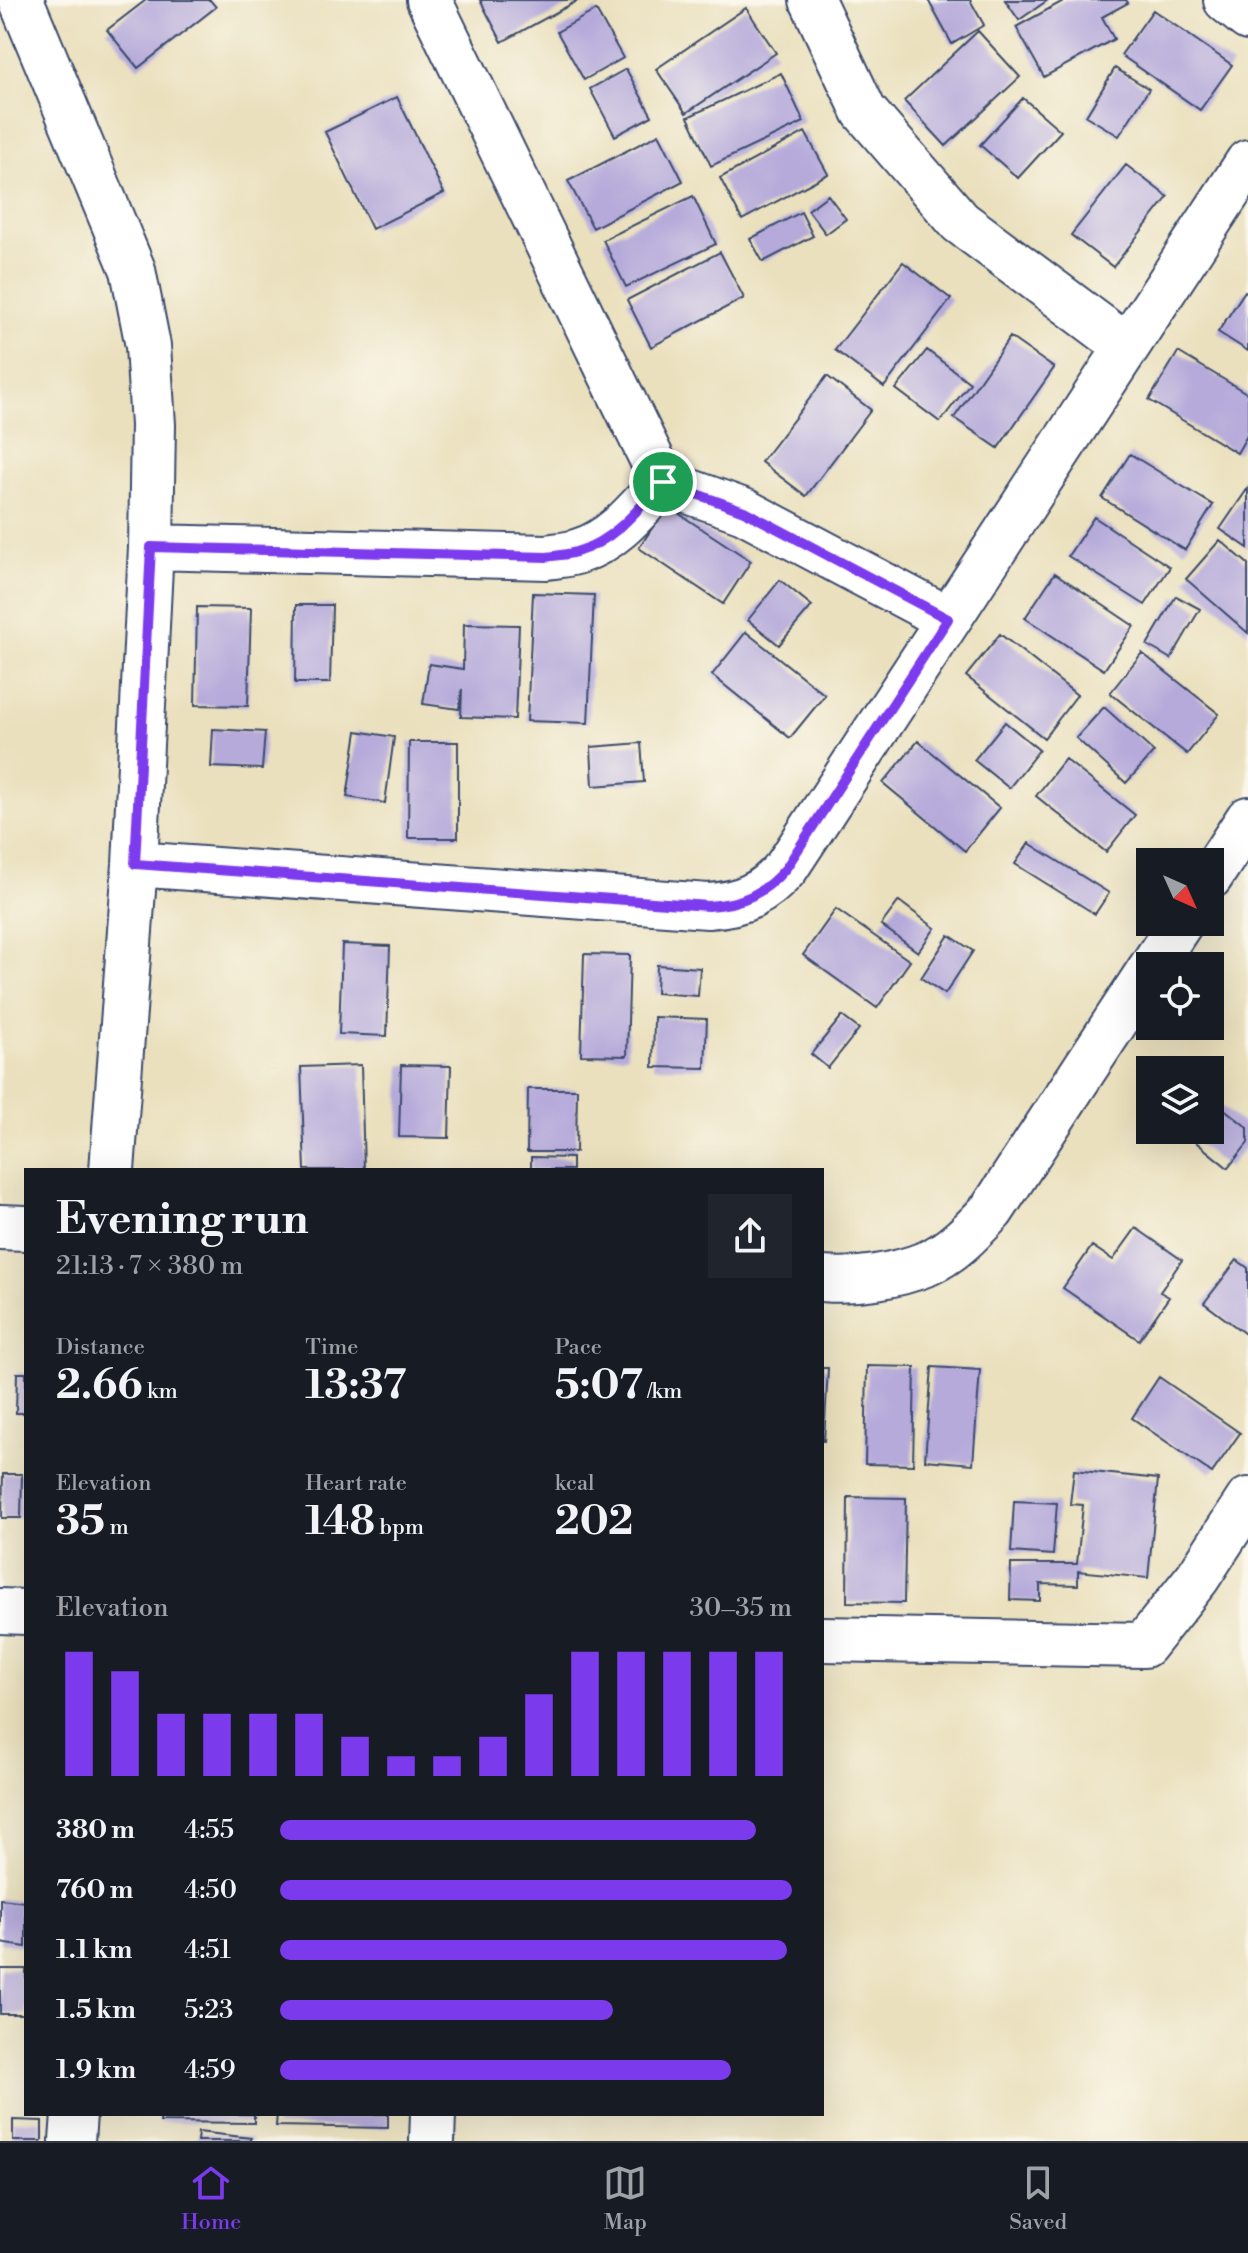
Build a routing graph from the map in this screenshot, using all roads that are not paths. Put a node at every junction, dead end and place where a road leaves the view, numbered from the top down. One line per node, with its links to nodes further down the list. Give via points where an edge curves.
1 (21, 0): 9 (street, via 133,270 148,346)
2 (429, 0): 8 (street)
3 (812, 0): 7 (street, via 864,111 960,222)
4 (1226, 0): 5 (street)
5 (1248, 18)
6 (1248, 162): 7 (street)
7 (1126, 346): 10 (street)
8 (663, 482): 9 (street, via 603,540 547,557); 10 (street, via 744,511)
9 (151, 547): 13 (street)
10 (948, 619): 13 (street, via 786,868 752,898 731,905)
11 (1248, 819): 12 (street)
12 (1224, 856)
13 (135, 864): 15 (street)
14 (1136, 990): 18 (street, via 992,1210 966,1238 931,1262 890,1274)
15 (112, 1168)
16 (0, 1227): 17 (street)
17 (24, 1228)
18 (824, 1279)
19 (1248, 1500): 22 (street, via 1198,1577 1144,1645)
20 (0, 1611): 21 (street)
21 (24, 1612)
22 (824, 1639)
23 (74, 2116): 25 (street)
24 (433, 2116): 26 (street)
25 (72, 2141)
26 (432, 2141)

